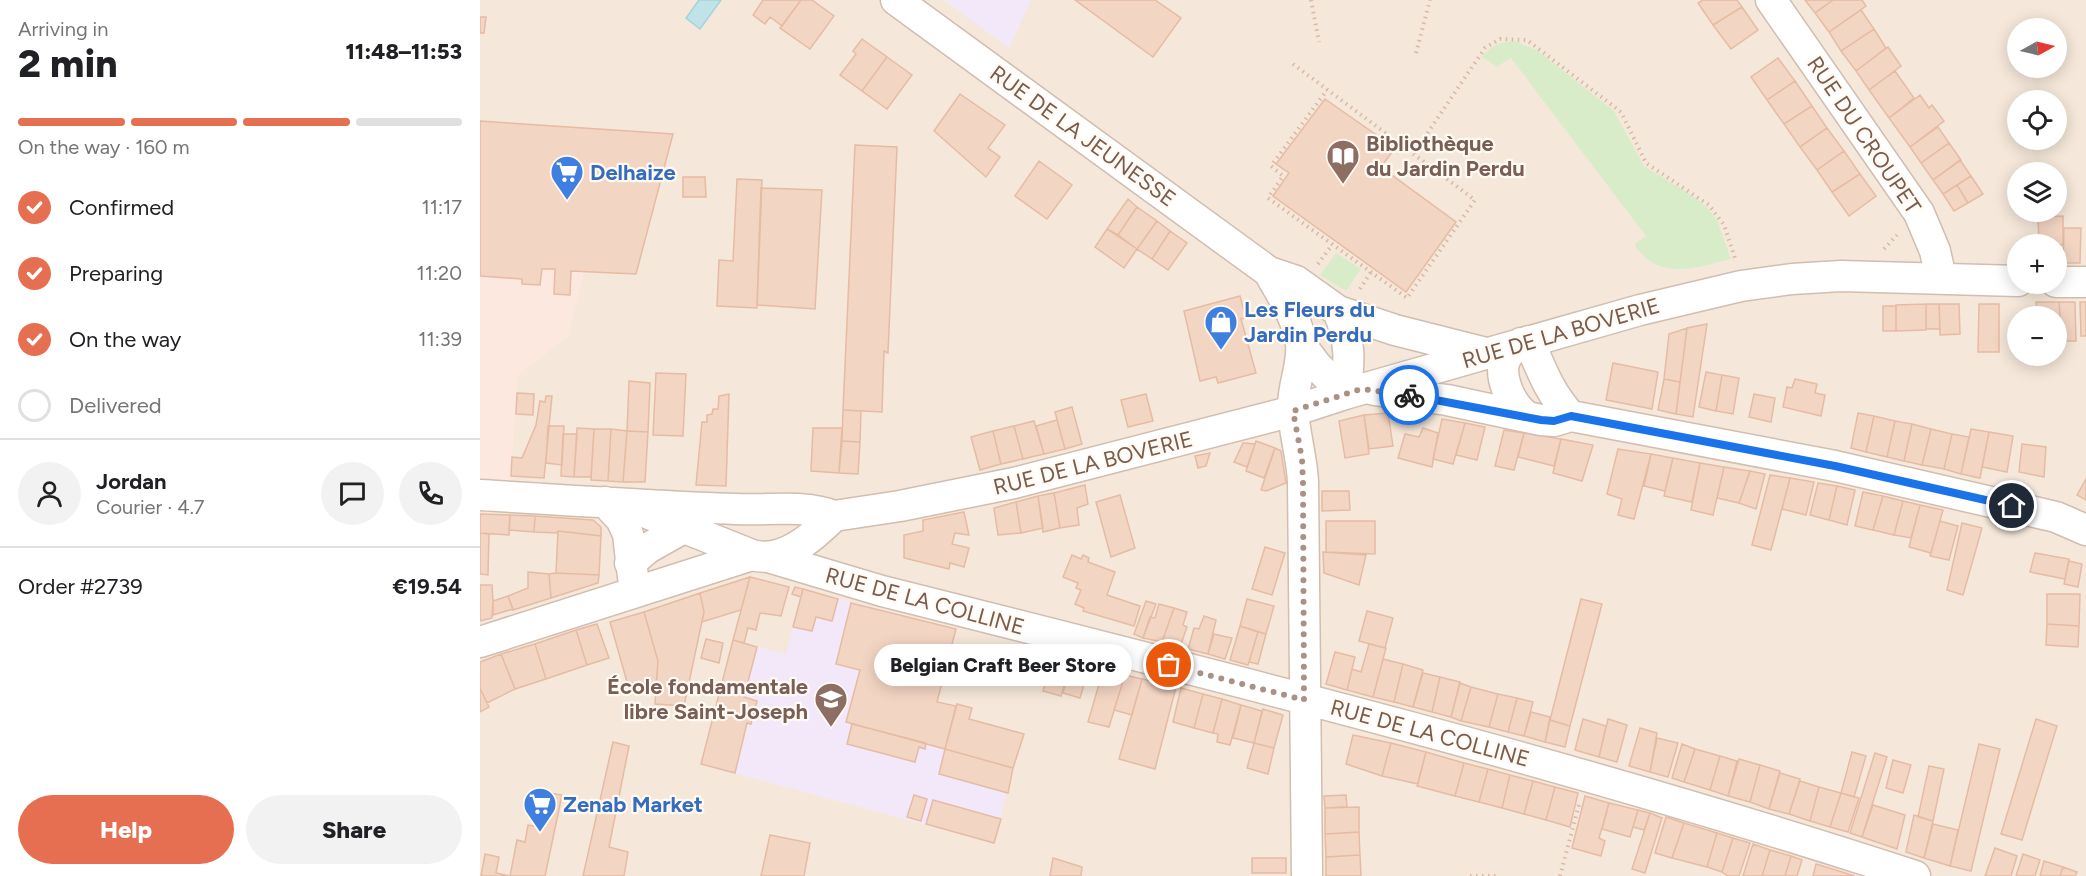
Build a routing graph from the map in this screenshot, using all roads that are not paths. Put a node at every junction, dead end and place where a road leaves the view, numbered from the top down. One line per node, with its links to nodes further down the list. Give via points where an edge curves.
1 (896, 0): 3 (street, RUE DE LA JEUNESSE)
2 (1771, 0): 4 (street, RUE DU CROUPET, via 1919,213)
3 (1269, 272): 8 (street, RUE DE LA JEUNESSE); 10 (street, RUE DE LA JEUNESSE, via 1293,317)
4 (1941, 278): 5 (street, RUE DE LA BOVERIE); 9 (street, RUE DE LA BOVERIE, via 1841,276 1741,286)
5 (2007, 281)
6 (2067, 282): 7 (street)
7 (2086, 282)
8 (1348, 301): 11 (street, RUE DE LA JEUNESSE, via 1395,330); 12 (street)
9 (1525, 342): 11 (street, RUE DE LA BOVERIE); 14 (street, via 1508,354 1504,365 1510,396); 15 (street, via 1557,401)
10 (1301, 345): 12 (street, RUE DE LA JEUNESSE, via 1316,365); 13 (street, RUE DE LA JEUNESSE)
11 (1486, 353): 12 (street, RUE DE LA BOVERIE)
12 (1353, 391): 13 (street, RUE DE LA BOVERIE); 14 (street, via 1447,400)
13 (1293, 411): 19 (street, RUE DE LA BOVERIE, via 1014,483); 28 (street, RUE DE LA JEUNESSE, via 1303,471)
14 (1525, 415): 15 (street, via 1554,421)
15 (1571, 416): 21 (street, via 1835,466 2056,516)
16 (480, 495): 17 (street)
17 (615, 503): 18 (street); 20 (street, RUE DE LA COLLINE); 24 (street, via 628,534)
18 (725, 508): 19 (street, via 799,509); 20 (street); 22 (street, via 728,530)
19 (834, 516): 23 (street, via 803,543)
20 (686, 528): 22 (street, RUE DE LA COLLINE); 24 (street, via 648,548)
21 (2086, 530)
22 (724, 543): 23 (street, RUE DE LA COLLINE); 25 (street)
23 (760, 556): 25 (street); 28 (street, RUE DE LA COLLINE)
24 (630, 563): 26 (street, via 631,574)
25 (708, 568): 26 (street)
26 (649, 588): 27 (street)
27 (480, 642)
28 (1304, 700): 29 (street, RUE DE LA JEUNESSE); 30 (street, RUE DE LA COLLINE, via 1592,777)
29 (1307, 876)
30 (1915, 876)

